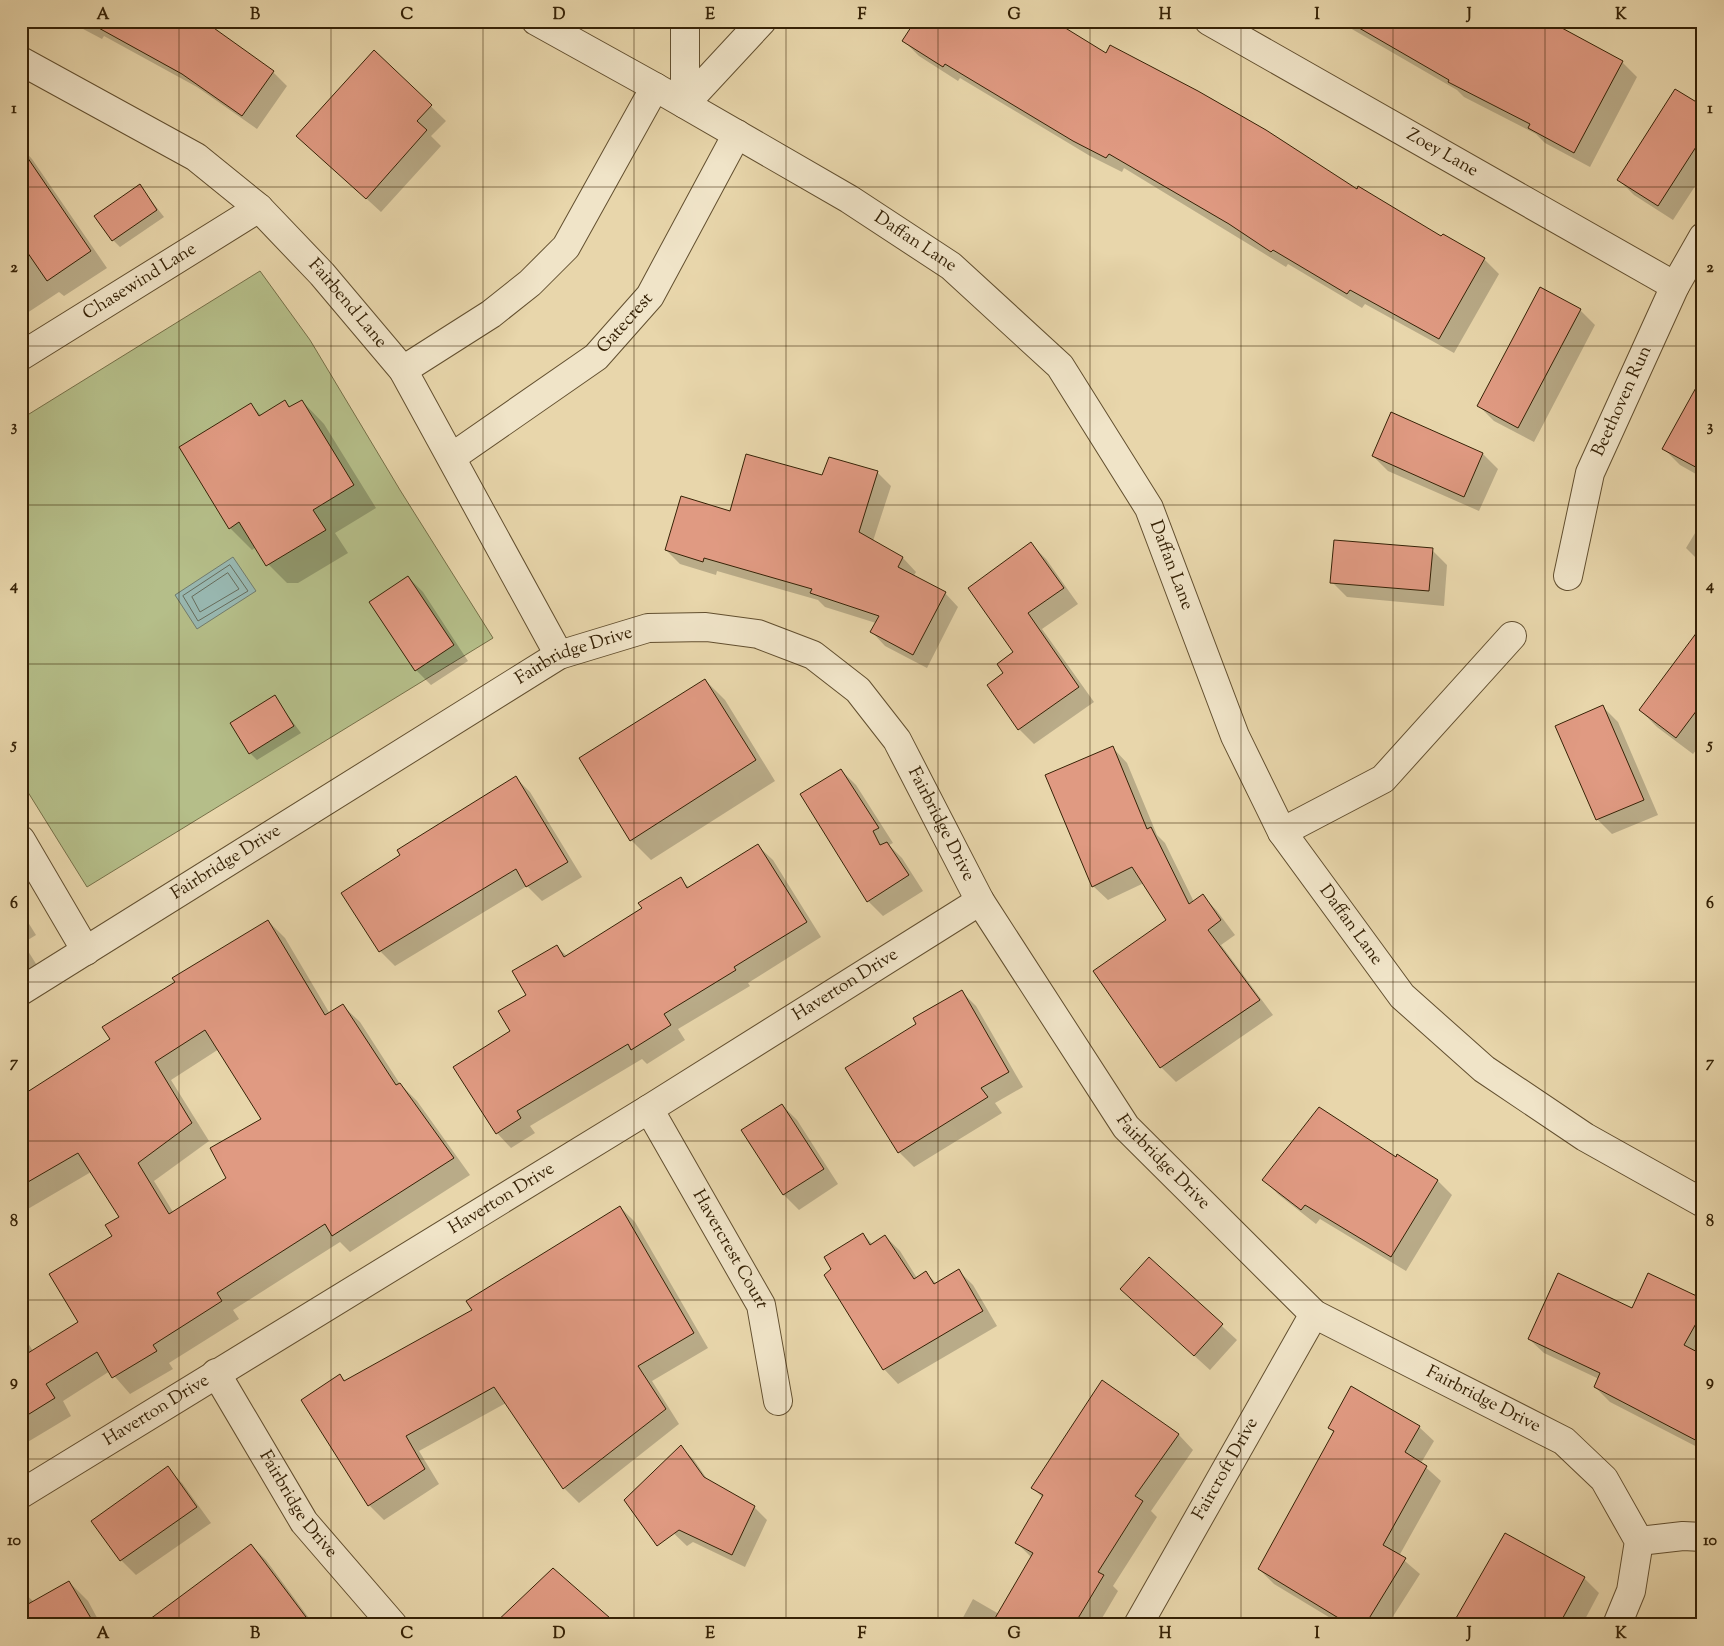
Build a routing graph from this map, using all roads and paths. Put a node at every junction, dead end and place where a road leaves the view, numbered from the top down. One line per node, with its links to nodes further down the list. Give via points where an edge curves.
1 (536, 21): 6 (street, Daffan Lane)
2 (685, 21): 7 (street)
3 (762, 21): 7 (street)
4 (1209, 21): 11 (street, Zoey Lane)
5 (21, 61): 9 (street, Fairbend Lane, via 196,157)
6 (655, 87): 7 (street, Daffan Lane); 13 (street, via 566,247 530,283 491,314)
7 (685, 104): 8 (street, Daffan Lane)
8 (737, 134): 14 (street, Gatecrest, via 650,296 596,357); 18 (street, Daffan Lane, via 849,199 950,266 1060,366 1149,508 1235,736)
9 (259, 208): 12 (street, Chasewind Lane); 13 (street, Fairbend Lane, via 322,274)
10 (1703, 237): 11 (street, Beethoven Run)
11 (1675, 286): 15 (street, Beethoven Run, via 1590,473)
12 (21, 356)
13 (403, 370): 14 (street, Fairbend Lane)
14 (452, 457): 17 (street, Fairbend Lane)
15 (1568, 576)
16 (1512, 636): 18 (street, via 1384,779)
17 (559, 655): 20 (street, Fairbridge Drive, via 648,628 706,627 758,634 813,655 858,690 897,740); 21 (street, Fairbridge Drive)
18 (1282, 832): 24 (street, Daffan Lane, via 1402,996 1484,1069 1585,1137)
19 (21, 840): 21 (street)
20 (980, 901): 23 (street, Haverton Drive); 25 (street, Fairbridge Drive, via 1126,1126)
21 (86, 951): 22 (street, Fairbridge Drive)
22 (21, 991)
23 (649, 1110): 26 (street, Haverton Drive); 27 (street, Havercrest Court, via 761,1305)
24 (1703, 1203)
25 (1314, 1314): 30 (street, Fairbridge Drive, via 1564,1441 1604,1479); 32 (street, Faircroft Drive)
26 (216, 1373): 28 (street, Haverton Drive); 31 (street, Fairbridge Drive, via 304,1522)
27 (778, 1401)
28 (21, 1494)
29 (1703, 1537): 30 (street)
30 (1639, 1541): 33 (street, via 1631,1591)
31 (393, 1625)
32 (1138, 1625)
33 (1617, 1625)

